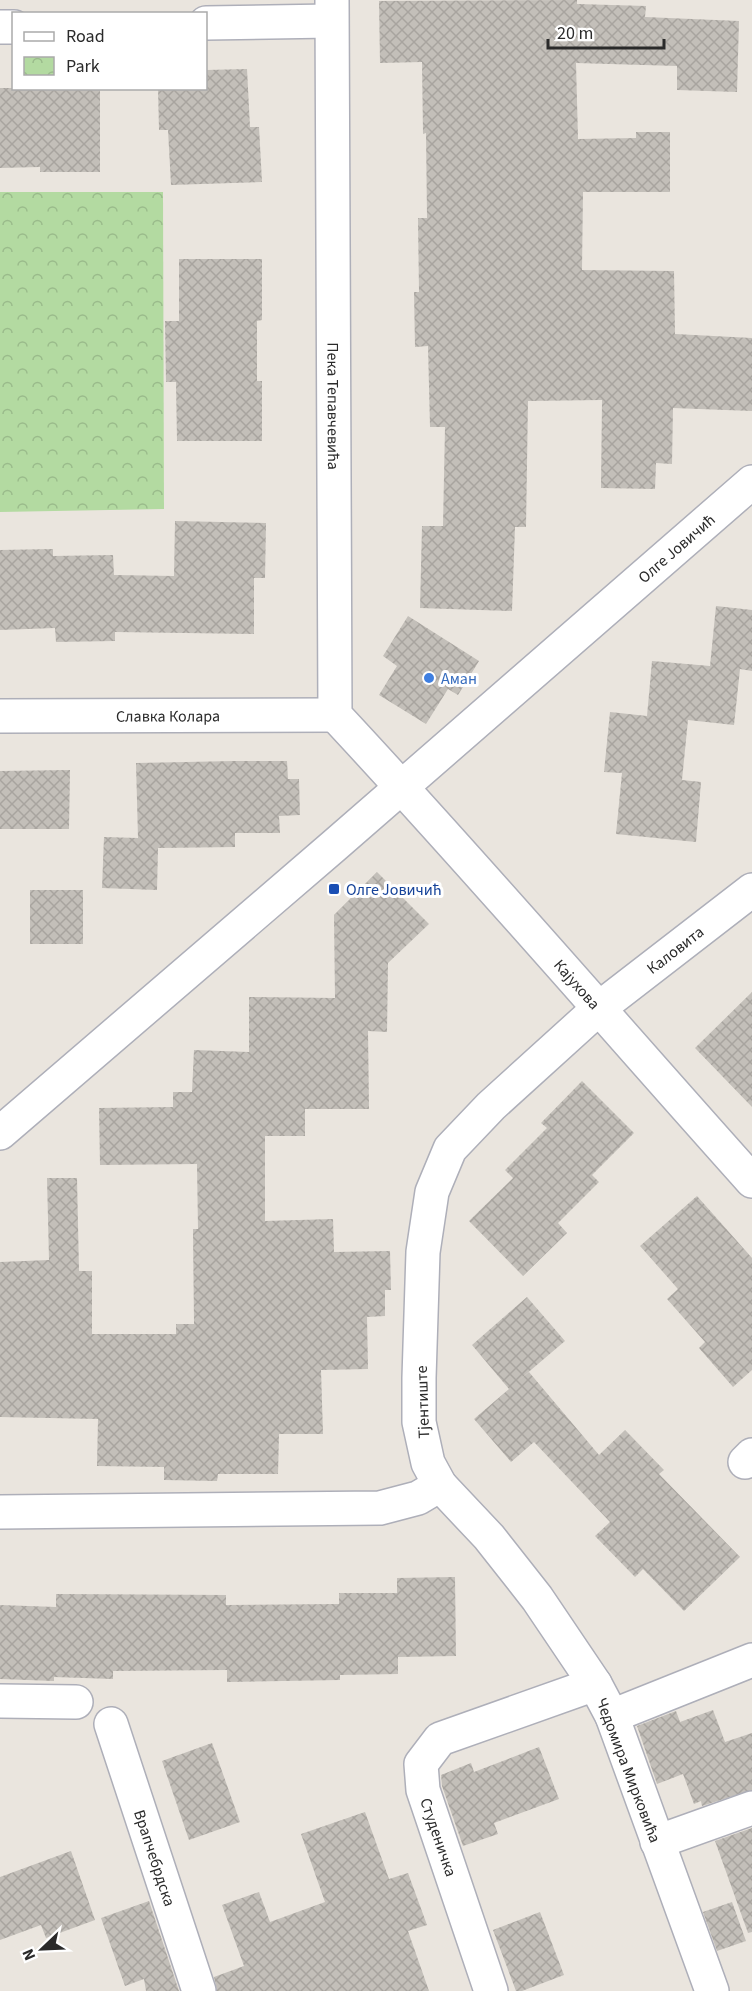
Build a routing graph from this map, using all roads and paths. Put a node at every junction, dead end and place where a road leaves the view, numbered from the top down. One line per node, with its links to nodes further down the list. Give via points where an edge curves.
1 (332, 10): 2 (street); 4 (street, Пека Тепавчевића)
2 (207, 23)
3 (752, 482): 6 (street, Олге Јовичић)
4 (335, 715): 5 (street, Славка Колара); 6 (street)
5 (0, 716)
6 (401, 786): 8 (street, Кајухова); 9 (street, Олге Јовичић)
7 (752, 890): 8 (street, Каловита)
8 (598, 1009): 10 (street, Кајухова); 11 (street, Тјентиште, via 450,1149 432,1192 423,1252 419,1422 428,1463)
9 (0, 1133)
10 (752, 1181)
11 (440, 1485): 12 (street, via 418,1498 380,1508); 14 (street, Чедомира Мирковића, via 489,1537 537,1598)
12 (0, 1512)
13 (752, 1660): 17 (street)
14 (595, 1684): 17 (street, Чедомира Мирковића); 22 (street, Студеничка, via 440,1739 421,1764 423,1790)
15 (0, 1701): 16 (street)
16 (76, 1702)
17 (612, 1716): 20 (street, Чедомира Мирковића)
18 (111, 1724): 21 (street, Врапчебрдска)
19 (752, 1809): 20 (street)
20 (657, 1842): 23 (street, Чедомира Мирковића)
21 (199, 1991)
22 (491, 1991)
23 (712, 1991)

